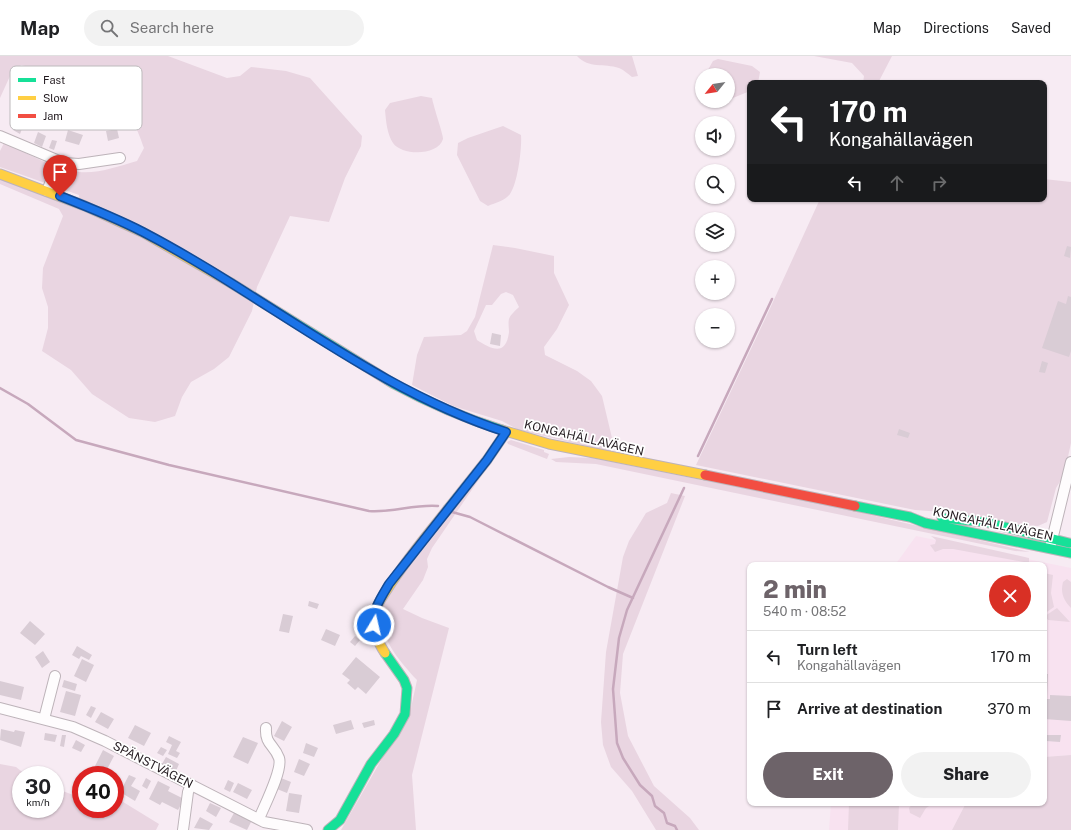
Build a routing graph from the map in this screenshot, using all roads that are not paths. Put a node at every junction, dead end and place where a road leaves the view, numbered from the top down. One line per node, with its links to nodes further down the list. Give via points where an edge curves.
1 (0, 136): 3 (street)
2 (120, 158): 3 (street, via 79,164)
3 (59, 161): 5 (street)
4 (0, 174): 5 (street, KONGAHÄLLAVÄGEN)
5 (47, 191): 6 (street, KONGAHÄLLAVÄGEN, via 114,218 150,236 415,395 454,414)
6 (506, 432): 9 (street, KONGAHÄLLAVÄGEN, via 606,456 910,517 985,522); 19 (street, via 487,460 402,566 378,604 374,616 375,629 385,655 404,680 407,694 405,714 394,734 371,764 340,820)
7 (1071, 462): 9 (street)
8 (1071, 543): 9 (street, KONGAHÄLLAVÄGEN)
9 (1051, 544): 10 (street, KONGAHÄLLAVÄGEN)
10 (1071, 553)
11 (55, 676): 13 (street)
12 (0, 708): 13 (street, SPÄNSTVÄGEN)
13 (44, 719): 15 (street, SPÄNSTVÄGEN, via 105,741)
14 (266, 728): 16 (street, via 265,739 279,758 280,768)
15 (191, 784): 16 (street, SPÄNSTVÄGEN); 17 (street)
16 (259, 819): 18 (street, SPÄNSTVÄGEN)
17 (183, 830)
18 (307, 830)
19 (328, 830)

